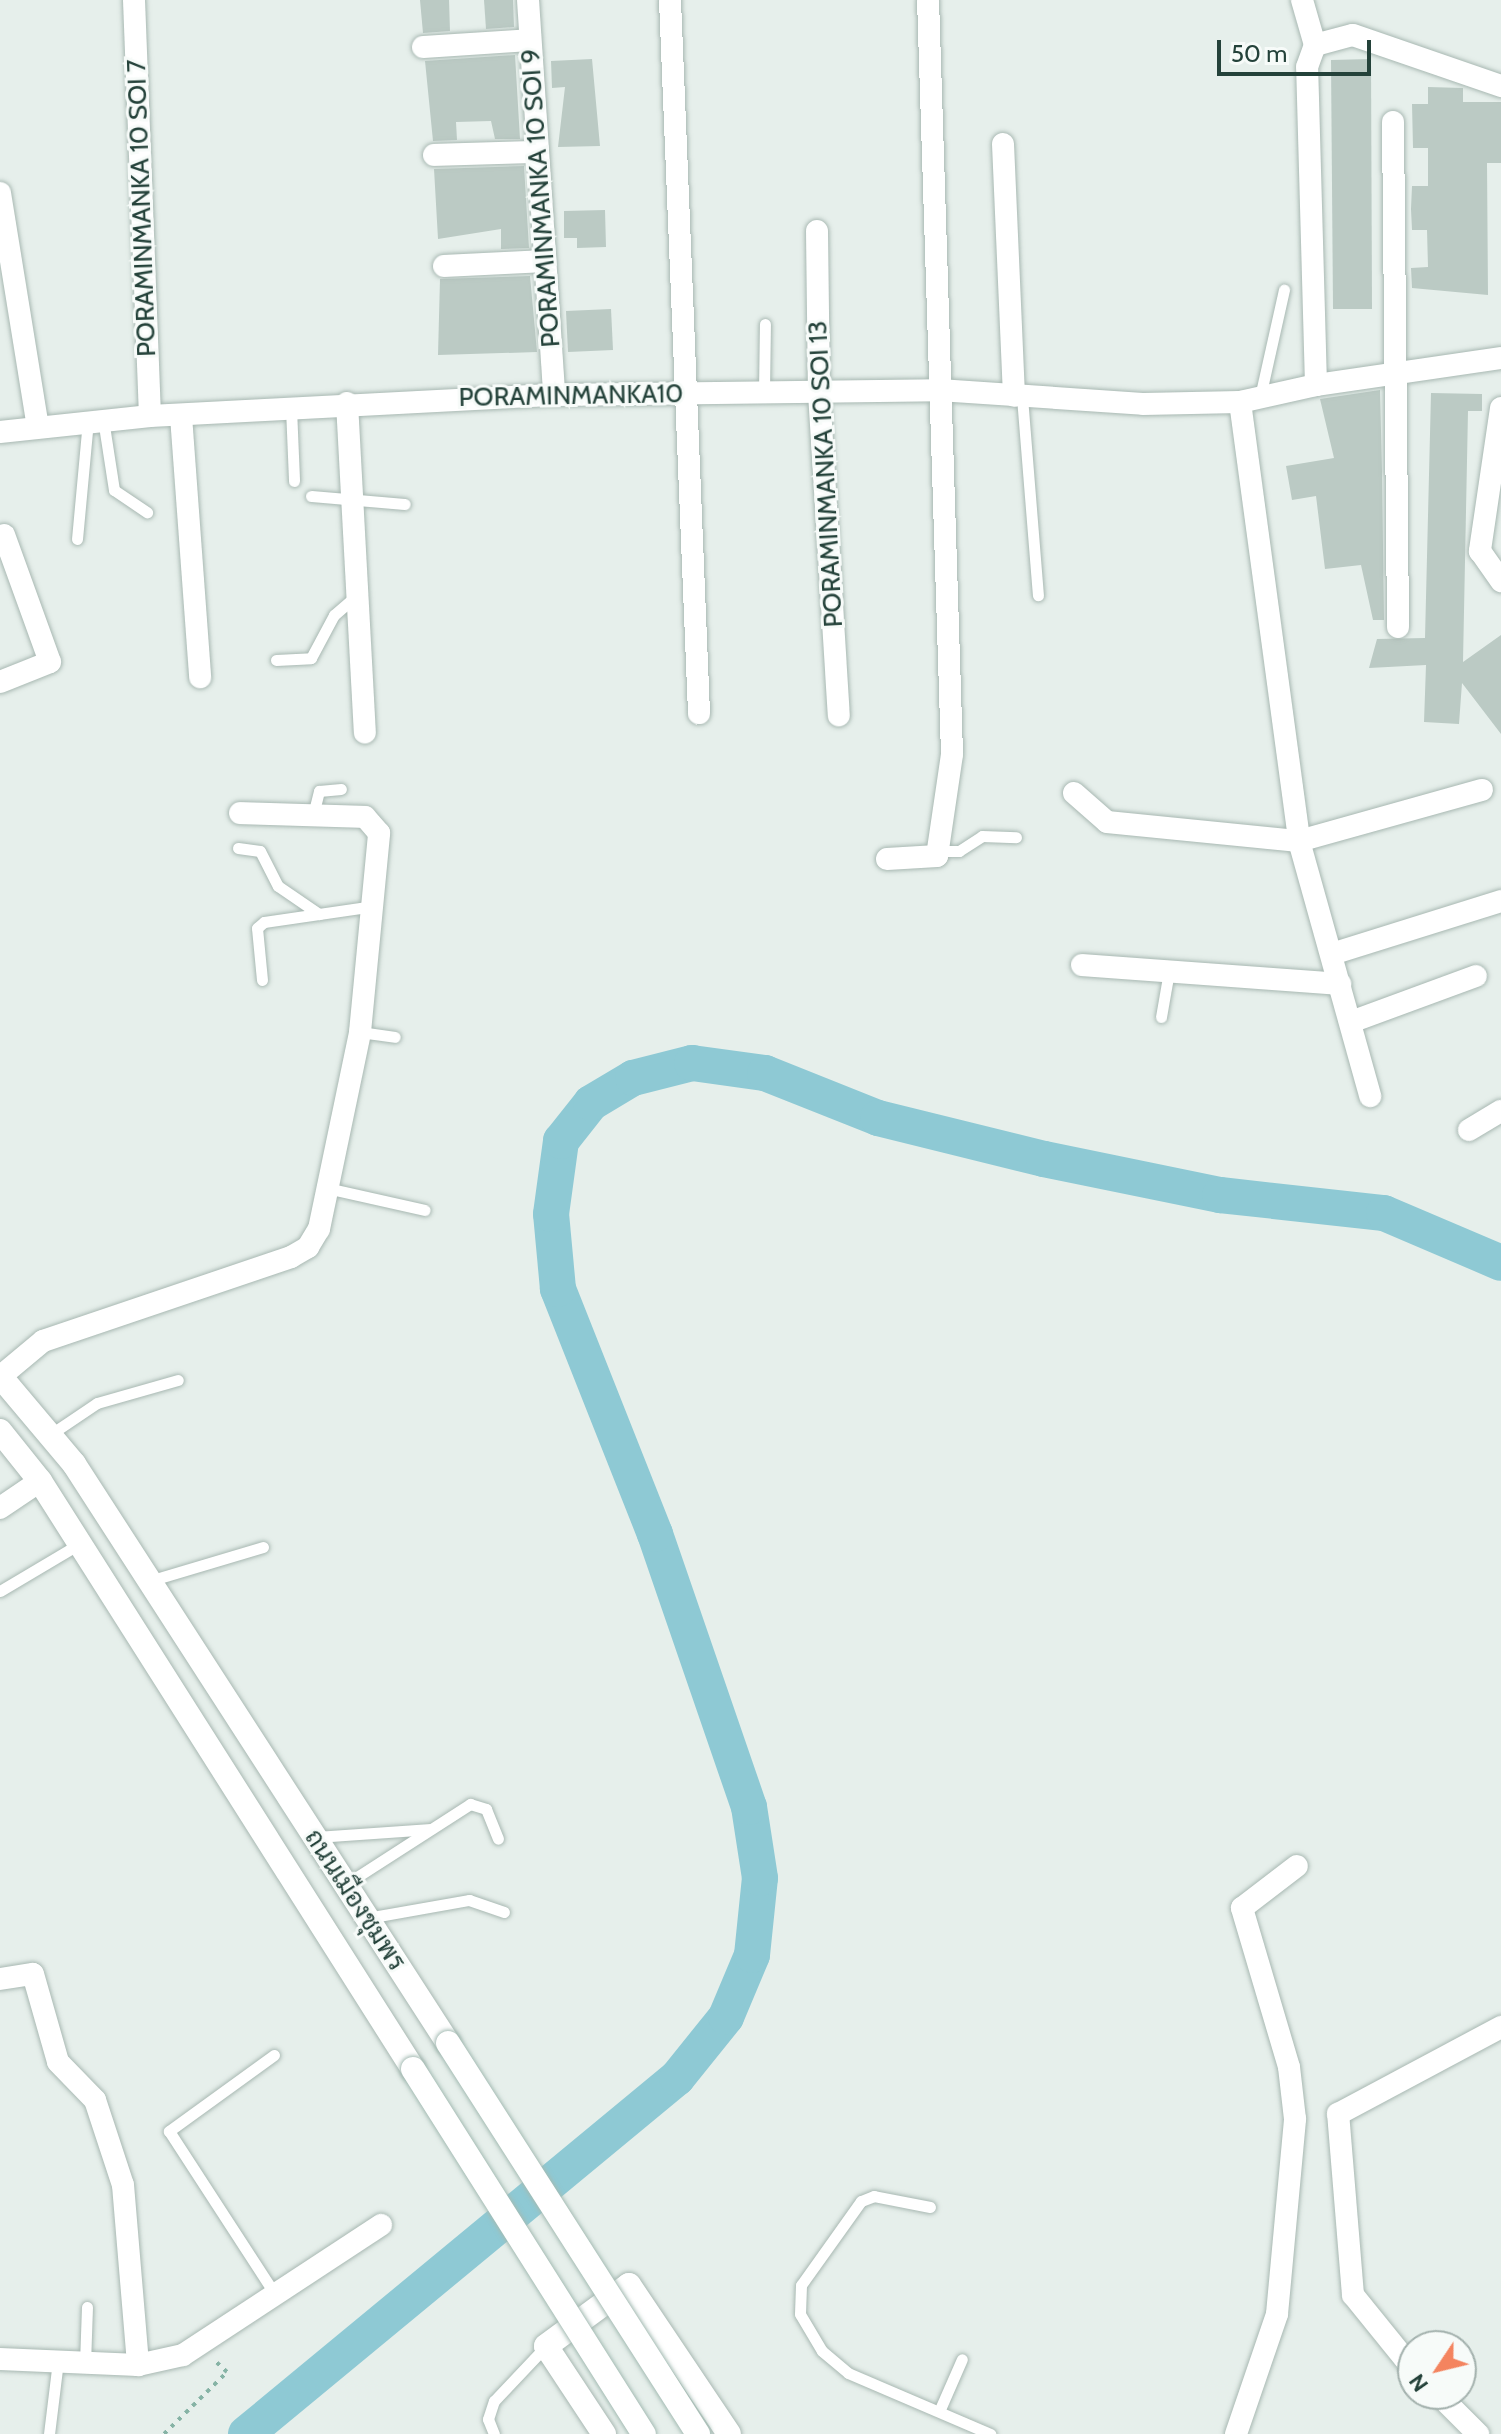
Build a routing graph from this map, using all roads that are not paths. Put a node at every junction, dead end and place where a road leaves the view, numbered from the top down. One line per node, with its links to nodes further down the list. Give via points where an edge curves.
1 (134, 0): 33 (street, PORAMINMANKA 10 SOI 7)
2 (528, 0): 6 (street, PORAMINMANKA 10 SOI 9)
3 (670, 0): 26 (street)
4 (928, 0): 23 (street)
5 (1302, 0): 7 (street)
6 (530, 40): 8 (street); 12 (street, PORAMINMANKA 10 SOI 9)
7 (1315, 45): 9 (street, via 1353,35); 22 (street, via 1307,67)
8 (423, 47)
9 (1501, 86)
10 (1393, 122): 21 (street)
11 (1003, 144): 28 (street)
12 (538, 152): 13 (street); 16 (street, PORAMINMANKA 10 SOI 9)
13 (434, 155)
14 (0, 193): 36 (street)
15 (817, 231): 25 (street, PORAMINMANKA 10 SOI 13)
16 (545, 261): 17 (street); 27 (street, PORAMINMANKA 10 SOI 9)
17 (444, 266)
18 (1284, 290): 29 (lane)
19 (765, 324): 24 (lane)
20 (1501, 358): 21 (street, PORAMINMANKA10)
21 (1395, 372): 22 (street, PORAMINMANKA10); 48 (street)
22 (1316, 385): 29 (street, PORAMINMANKA10)
23 (939, 390): 25 (street, PORAMINMANKA10); 28 (street, PORAMINMANKA10); 63 (street, via 952,754)
24 (764, 392): 25 (street, PORAMINMANKA10); 26 (street, PORAMINMANKA10)
25 (819, 392): 53 (street, PORAMINMANKA 10 SOI 13)
26 (687, 393): 27 (street, PORAMINMANKA10); 52 (street)
27 (554, 395): 30 (street, PORAMINMANKA10)
28 (1018, 396): 29 (street, PORAMINMANKA10, via 1143,404); 47 (lane)
29 (1250, 400): 61 (street)
30 (347, 403): 31 (street, PORAMINMANKA10); 40 (street)
31 (291, 407): 34 (street, PORAMINMANKA10); 38 (lane)
32 (1501, 408): 45 (street, via 1480,551)
33 (150, 416): 34 (street, PORAMINMANKA10); 35 (street, PORAMINMANKA10)
34 (181, 416): 50 (street)
35 (95, 419): 36 (street, PORAMINMANKA10); 42 (lane, via 114,490); 44 (lane)
36 (38, 427): 37 (street, PORAMINMANKA10)
37 (0, 432)
38 (294, 481)
39 (311, 496): 40 (lane)
40 (352, 497): 41 (lane); 46 (street)
41 (405, 504)
42 (147, 512)
43 (4, 535): 51 (street, via 50,662)
44 (77, 539)
45 (1501, 581)
46 (358, 594): 49 (lane, via 334,615 311,658); 54 (street)
47 (1038, 595)
48 (1398, 627)
49 (276, 660)
50 (200, 677)
51 (0, 682)
52 (699, 713)
53 (839, 715)
54 (365, 733)
55 (341, 789): 59 (lane, via 319,791)
56 (1482, 790): 61 (street)
57 (1074, 793): 61 (street, via 1107,822)
58 (240, 813): 59 (street)
59 (313, 815): 66 (street, via 375,822)
60 (1016, 837): 63 (lane, via 982,836 959,851)
61 (1299, 841): 68 (street)
62 (238, 848): 67 (lane, via 260,851 278,886)
63 (939, 851): 64 (street, via 931,859)
64 (887, 859)
65 (1501, 901): 68 (street)
66 (374, 905): 67 (lane); 76 (street)
67 (319, 914): 72 (lane, via 257,928)
68 (1335, 953): 73 (street)
69 (1082, 965): 70 (street)
70 (1169, 971): 73 (street); 74 (lane)
71 (1476, 976): 75 (street)
72 (262, 980)
73 (1340, 984): 75 (street)
74 (1161, 1017)
75 (1351, 1022): 78 (street)
76 (360, 1032): 77 (lane); 81 (street)
77 (395, 1037)
78 (1370, 1096)
79 (1501, 1111): 80 (street)
80 (1469, 1130)
81 (327, 1188): 82 (lane); 83 (street, via 308,1247 43,1341)
82 (425, 1210)
83 (0, 1376): 86 (main road, ถนนเมืองชุมพร)
84 (178, 1380): 86 (lane, via 97,1403)
85 (0, 1431): 87 (main road, ถนนเมืองชุมพร)
86 (51, 1434): 91 (main road, ถนนเมืองชุมพร)
87 (40, 1481): 88 (street); 89 (main road, ถนนเมืองชุมพร)
88 (0, 1508)
89 (79, 1544): 92 (lane); 119 (main road, ถนนเมืองชุมพร, bridge)
90 (263, 1547): 91 (lane)
91 (149, 1581): 94 (main road, ถนนเมืองชุมพร)
92 (0, 1591)
93 (431, 1829): 94 (lane); 95 (lane, via 479,1804); 97 (lane)
94 (315, 1837): 97 (main road, ถนนเมืองชุมพร)
95 (498, 1839)
96 (1297, 1866): 123 (street, via 1242,1908 1289,2067 1295,2119 1277,2314)
97 (345, 1885): 99 (main road, ถนนเมืองชุมพร)
98 (504, 1912): 99 (lane, via 469,1900)
99 (367, 1918): 120 (main road, ถนนเมืองชุมพร, bridge)
100 (0, 1979): 113 (street, via 33,1974 58,2062 95,2100 125,2197)
101 (1501, 2027): 108 (street, via 1338,2114 1353,2295)
102 (274, 2055): 105 (lane, via 169,2131)
103 (930, 2207): 114 (lane, via 874,2196 861,2201 801,2285 800,2314 822,2351 848,2373 884,2392)
104 (381, 2225): 105 (street)
105 (276, 2297): 113 (street, via 200,2348)
106 (87, 2307): 112 (lane)
107 (546, 2346): 117 (lane, via 494,2401 488,2419); 118 (main road); 121 (main road, via 629,2285)
108 (1397, 2349)
109 (0, 2359): 111 (street)
110 (962, 2359): 114 (lane)
111 (58, 2361): 112 (street); 116 (lane)
112 (85, 2364): 113 (street)
113 (138, 2365)
114 (941, 2407): 122 (lane)
115 (1454, 2410): 124 (street)
116 (49, 2434)
117 (494, 2434)
118 (604, 2434)
119 (644, 2434)
120 (698, 2434)
121 (729, 2434)
122 (990, 2434)
123 (1236, 2434)
124 (1478, 2434)

